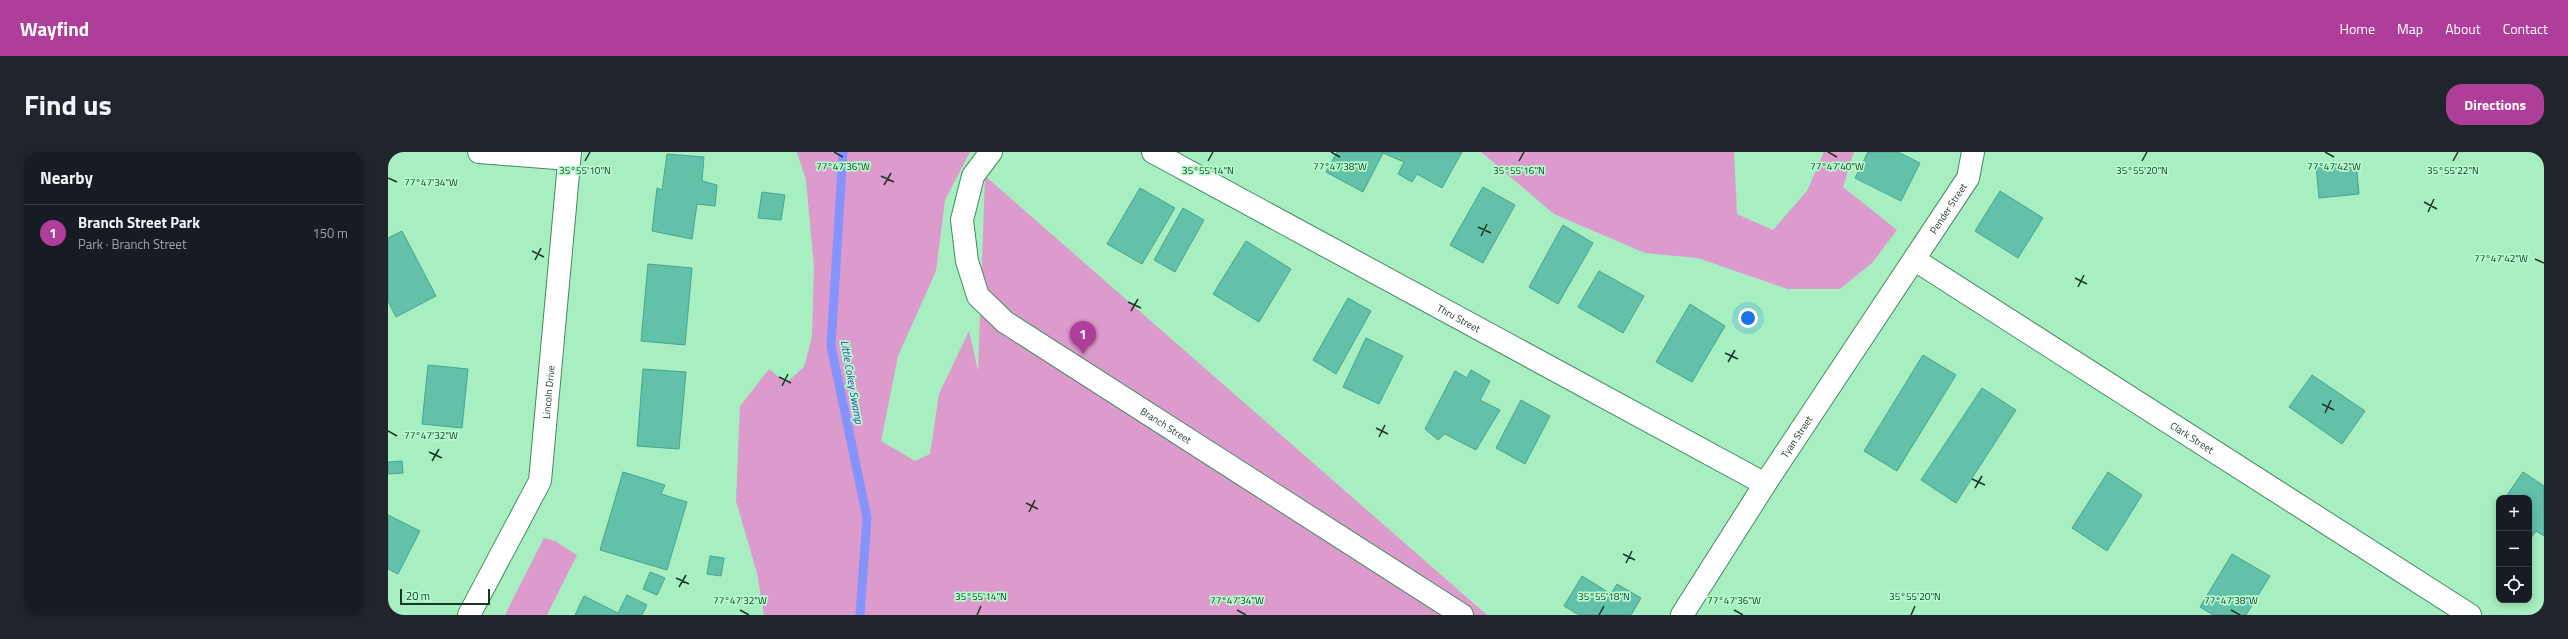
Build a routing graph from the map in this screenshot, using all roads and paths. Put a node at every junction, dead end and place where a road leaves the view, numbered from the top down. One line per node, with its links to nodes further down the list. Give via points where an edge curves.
1 (479, 152): 5 (street)
2 (991, 152): 9 (street, Branch Street, via 972,176 962,220 967,261 978,296 1005,322)
3 (1152, 152): 7 (street, Thru Street)
4 (1973, 152): 6 (street, Pender Street, via 1968,178)
5 (570, 156): 8 (street, Lincoln Drive, via 540,481)
6 (1915, 260): 7 (street, Tyan Street); 11 (street, Clark Street)
7 (1765, 484): 10 (street, Tyan Street)
8 (469, 615)
9 (1462, 615)
10 (1682, 615)
11 (2470, 615)

